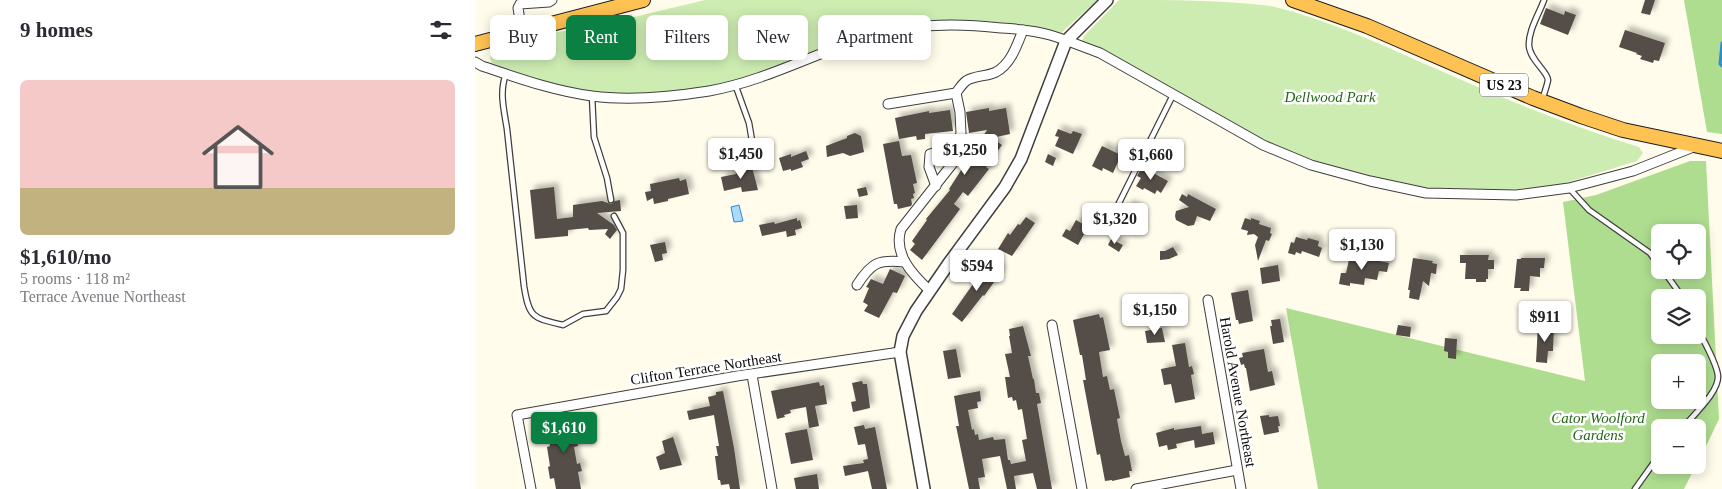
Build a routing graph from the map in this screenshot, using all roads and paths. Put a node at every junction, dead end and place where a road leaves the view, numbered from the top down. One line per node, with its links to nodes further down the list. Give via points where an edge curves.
1 (553, 0): 6 (street, via 520,4)
2 (643, 0): 7 (highway)
3 (1107, 0): 10 (street)
4 (1293, 0): 18 (highway, US 23, via 1367,26)
5 (1544, 0): 18 (lane, via 1529,47 1548,80)
6 (519, 15)
7 (556, 23)
8 (1023, 30): 10 (street, via 1049,34); 14 (street, via 943,24 901,29 870,36 766,76); 15 (street, via 1012,55 998,72 965,81)
9 (490, 40): 11 (highway)
10 (1066, 41): 16 (street, via 1099,53); 32 (street, via 1021,160 1000,195)
11 (475, 44)
12 (475, 62): 13 (street)
13 (506, 74): 17 (street); 27 (lane, via 502,85 503,108 524,286 527,306 539,319 563,325 587,313 606,311 617,297 621,289 623,233)
14 (735, 84): 17 (street, via 710,91 651,98); 23 (lane, via 749,123 754,152)
15 (955, 93): 19 (street); 20 (street, via 961,133)
16 (1173, 95): 25 (street, via 1263,145 1311,165 1371,181 1426,193 1516,195); 28 (lane, via 1116,209)
17 (592, 96): 26 (lane, via 594,137)
18 (1542, 101): 21 (highway, US 23, via 1623,130)
19 (888, 104)
20 (957, 146): 24 (street, via 953,164); 24 (street, via 930,154 929,167)
21 (1697, 146): 22 (highway, US 23); 25 (street, via 1633,171)
22 (1722, 152)
23 (761, 161)
24 (936, 186): 30 (street, via 901,228 898,238)
25 (1569, 188): 29 (lane, via 1589,210)
26 (611, 200)
27 (614, 216)
28 (1117, 226)
29 (1651, 255)
30 (905, 262): 31 (street, via 879,263 867,268); 32 (street)
31 (857, 285)
32 (930, 291): 36 (street, via 903,336)
33 (1208, 300): 40 (street, Harold Avenue Northeast)
34 (1052, 325): 44 (street)
35 (1704, 344): 38 (lane, via 1718,376 1717,385)
36 (900, 352): 37 (street, Clifton Terrace Northeast); 43 (street)
37 (752, 375): 41 (street, Clifton Terrace Northeast, via 517,415); 42 (street)
38 (1691, 419)
39 (1651, 467): 47 (lane)
40 (1237, 470): 45 (street); 46 (street, Harold Avenue Northeast)
41 (531, 489)
42 (772, 489)
43 (924, 489)
44 (1082, 489)
45 (1136, 489)
46 (1241, 489)
47 (1635, 489)

